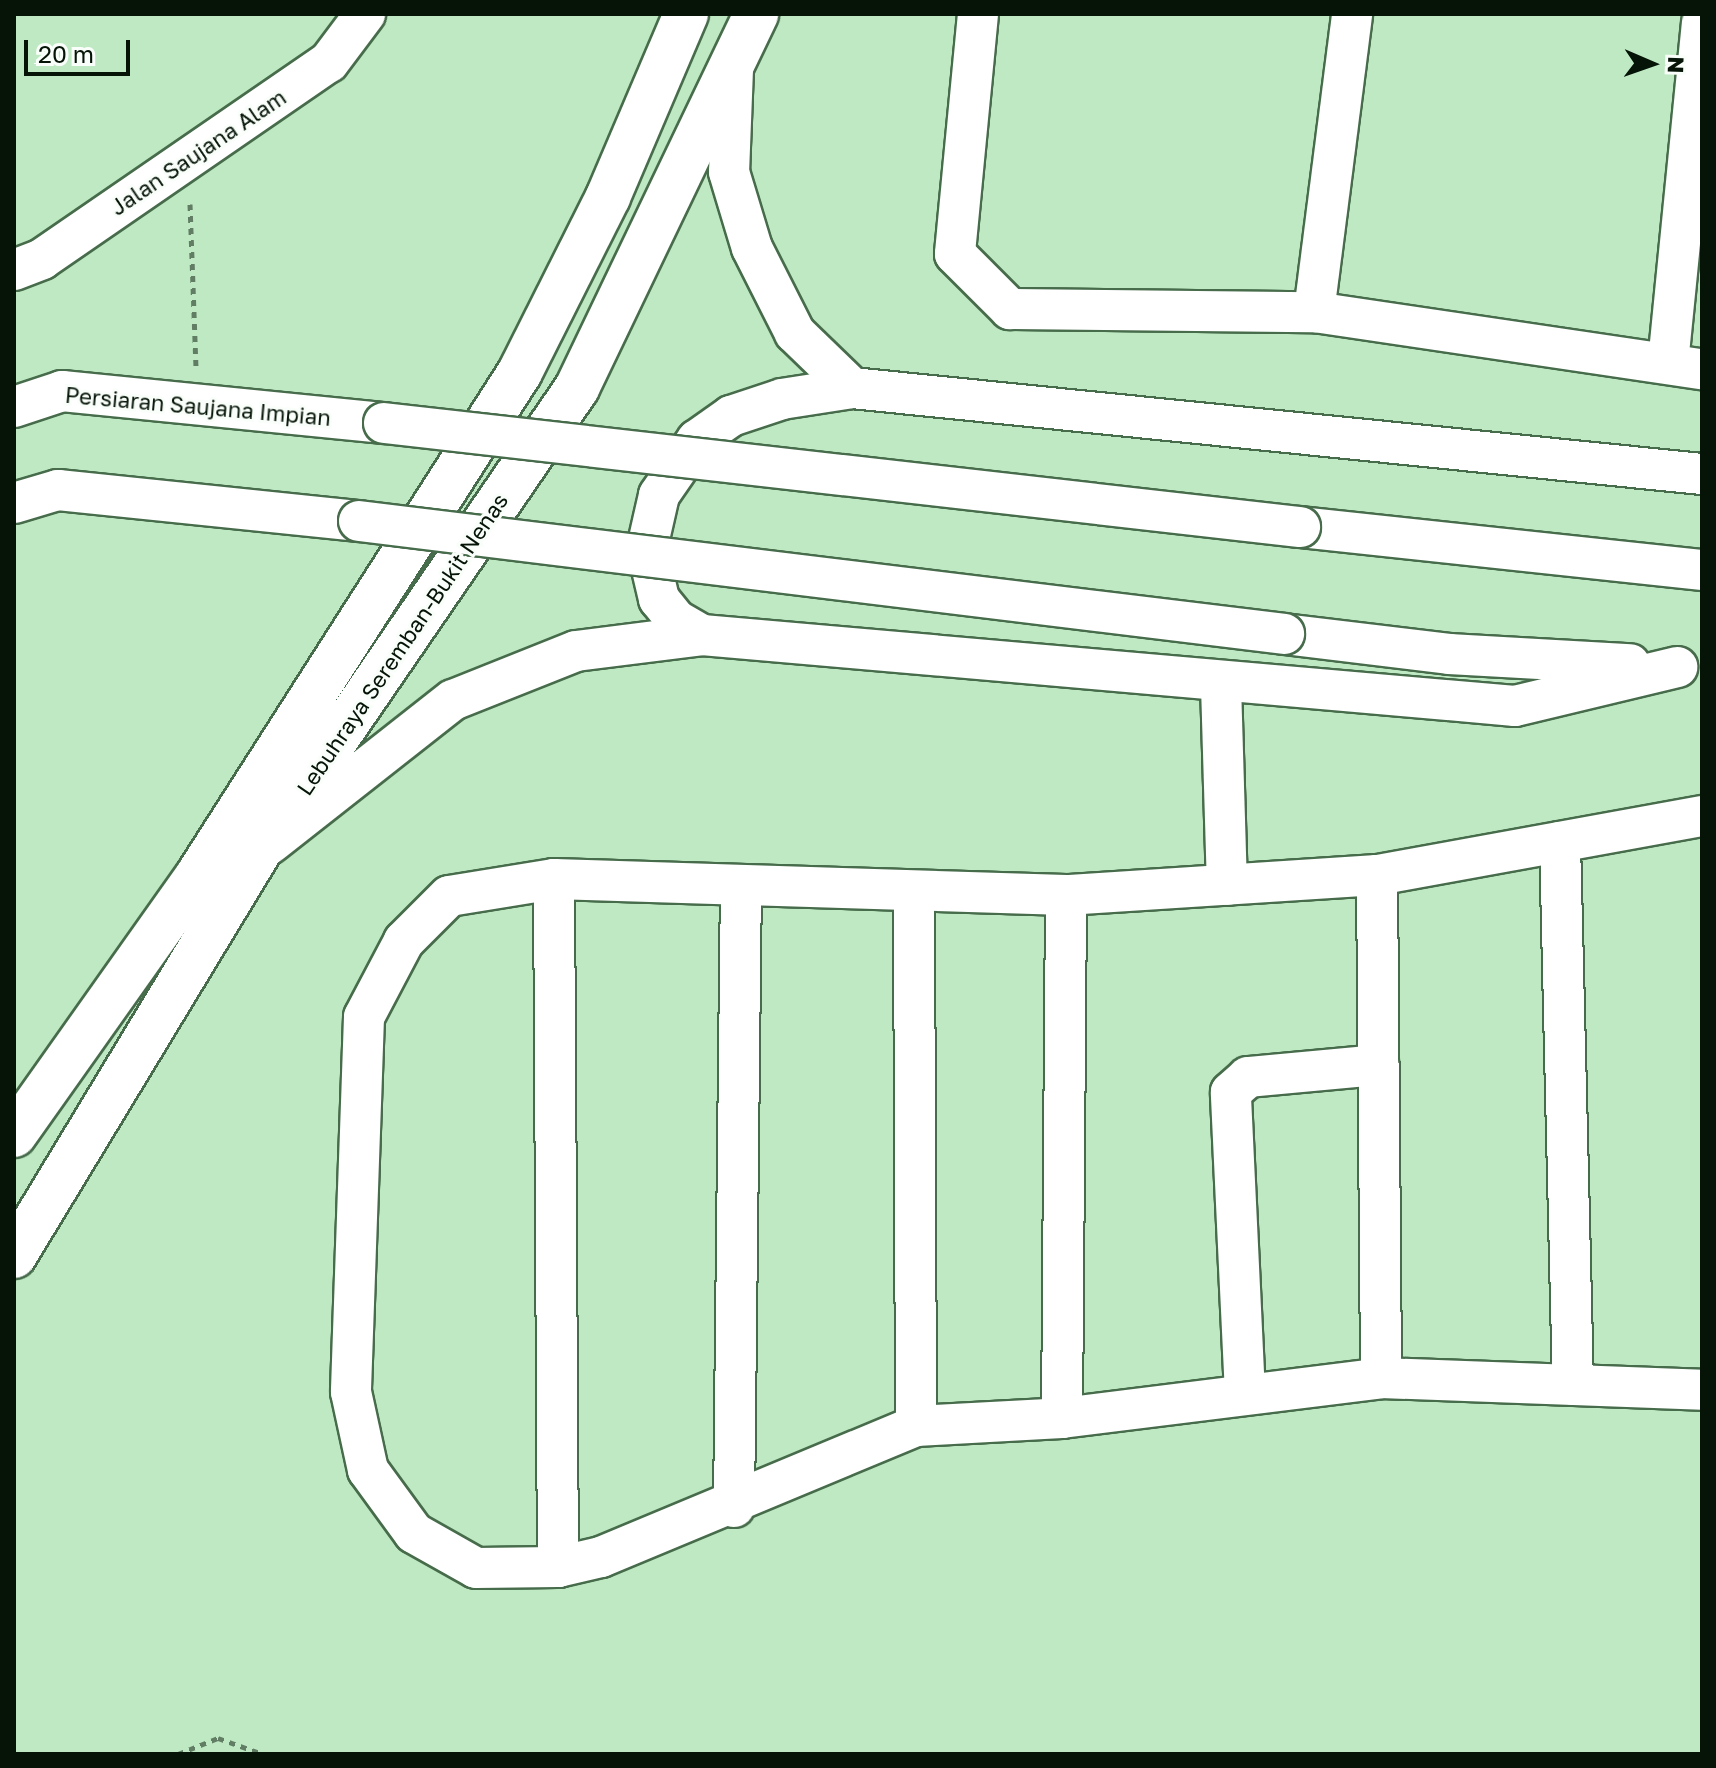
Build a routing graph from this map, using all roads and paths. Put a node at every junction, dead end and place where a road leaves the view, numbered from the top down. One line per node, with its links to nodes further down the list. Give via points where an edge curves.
1 (365, 14): 8 (street, Jalan Saujana Alam, via 329,62)
2 (686, 14): 31 (highway, Lebuhraya Seremban-Bukit Nenas, via 608,197 520,372 198,875)
3 (756, 14): 7 (highway, Lebuhraya Seremban-Bukit Nenas)
4 (978, 14): 10 (street, via 955,254 1010,309)
5 (1352, 14): 10 (street)
6 (1702, 23): 11 (street)
7 (733, 69): 12 (street, via 729,172 752,248 795,333); 23 (highway, Lebuhraya Seremban-Bukit Nenas, via 577,388)
8 (189, 159): 9 (street, Jalan Saujana Alam, via 42,259); 13 (path)
9 (14, 270)
10 (1314, 312): 11 (street)
11 (1685, 366)
12 (852, 388): 15 (street); 18 (street, via 782,399 731,416 697,440 659,495 647,548 659,599)
13 (198, 404): 14 (street, Persiaran Saujana Impian, via 62,391); 17 (street, Persiaran Saujana Impian, bridge)
14 (14, 407)
15 (1702, 474)
16 (14, 503): 19 (street, bridge, via 58,490 359,521 1449,654)
17 (1702, 570)
18 (702, 635): 20 (street); 23 (street, via 576,651 453,700)
19 (1689, 667): 20 (street, via 1515,706)
20 (1221, 685): 27 (street)
21 (1702, 816): 22 (street)
22 (1560, 842): 24 (street); 34 (street)
23 (258, 853): 32 (highway, Lebuhraya Seremban-Bukit Nenas)
24 (1377, 875): 27 (street); 30 (street)
25 (554, 879): 26 (street); 40 (street); 40 (street, via 449,896 404,941 364,1017 351,1392 368,1470 414,1533 476,1568)
26 (741, 885): 28 (street); 39 (street)
27 (1227, 885): 29 (street)
28 (914, 891): 29 (street); 38 (street)
29 (1066, 895): 37 (street)
30 (1378, 1065): 33 (street); 36 (street, via 1248,1077 1231,1092)
31 (14, 1135)
32 (14, 1256)
33 (1381, 1378): 34 (street); 36 (street)
34 (1573, 1385): 35 (street)
35 (1702, 1390)
36 (1245, 1394): 37 (street)
37 (1062, 1418): 38 (street)
38 (916, 1426): 39 (street)
39 (734, 1507): 40 (street, via 601,1557)
40 (558, 1567)
41 (178, 1754): 42 (path, via 218,1738)
42 (263, 1754)

